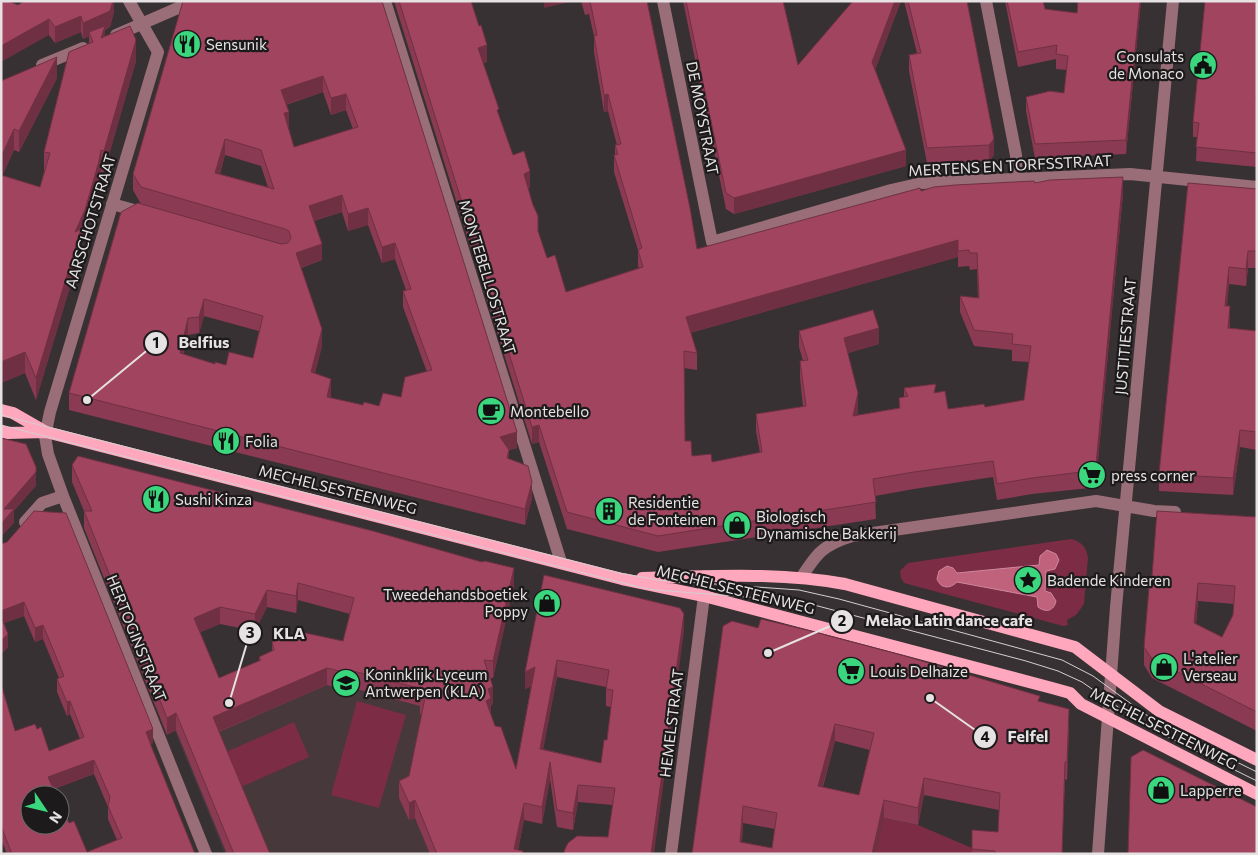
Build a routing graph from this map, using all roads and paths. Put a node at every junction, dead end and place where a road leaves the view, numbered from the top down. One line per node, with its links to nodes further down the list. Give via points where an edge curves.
1 (129, 1): 7 (street, AARSCHOTSTRAAT)
2 (194, 1): 7 (street)
3 (385, 1): 22 (street, MONTEBELLOSTRAAT)
4 (663, 1): 14 (street, DE MOYSTRAAT)
5 (986, 1): 10 (street, via 1016,155)
6 (1173, 1): 9 (street, JUSTITIESTRAAT)
7 (142, 24): 8 (street); 12 (street, AARSCHOTSTRAAT, via 158,52)
8 (28, 71)
9 (1156, 177): 10 (street, MERTENS EN TORFSSTRAAT, via 1130,174); 11 (street, MERTENS EN TORFSSTRAAT); 19 (street, JUSTITIESTRAAT)
10 (1017, 179): 14 (street, MERTENS EN TORFSSTRAAT, via 922,183)
11 (1257, 187)
12 (112, 204): 13 (street); 17 (street, AARSCHOTSTRAAT)
13 (156, 216)
14 (712, 242)
15 (1, 410): 17 (main road, MECHELSESTEENWEG, via 13,413)
16 (1, 431): 17 (main road, MECHELSESTEENWEG)
17 (46, 432): 18 (street, HERTOGINSTRAAT, via 48,454); 22 (main road, MECHELSESTEENWEG)
18 (63, 496): 21 (street, via 42,503); 31 (street, HERTOGINSTRAAT)
19 (1126, 506): 20 (street, MECHELSESTEENWEG); 24 (street, MECHELSESTEENWEG, via 1096,501 852,536 825,547); 27 (street, JUSTITIESTRAAT)
20 (1191, 514)
21 (19, 530)
22 (561, 562): 25 (main road, MECHELSESTEENWEG)
23 (705, 576): 24 (main road, MECHELSESTEENWEG); 25 (main road, MECHELSESTEENWEG); 26 (street, HEMELSTRAAT)
24 (801, 578): 27 (main road, MECHELSESTEENWEG, via 845,584 1075,647)
25 (622, 579): 26 (main road, MECHELSESTEENWEG)
26 (704, 596): 28 (main road, MECHELSESTEENWEG, via 1070,693 1081,704); 32 (street, HEMELSTRAAT)
27 (1111, 674): 28 (street, JUSTITIESTRAAT); 29 (main road, MECHELSESTEENWEG, via 1159,711)
28 (1107, 718): 30 (main road, MECHELSESTEENWEG); 33 (street, JUSTITIESTRAAT)
29 (1257, 760)
30 (1257, 794)
31 (206, 854)
32 (671, 854)
33 (1098, 854)

